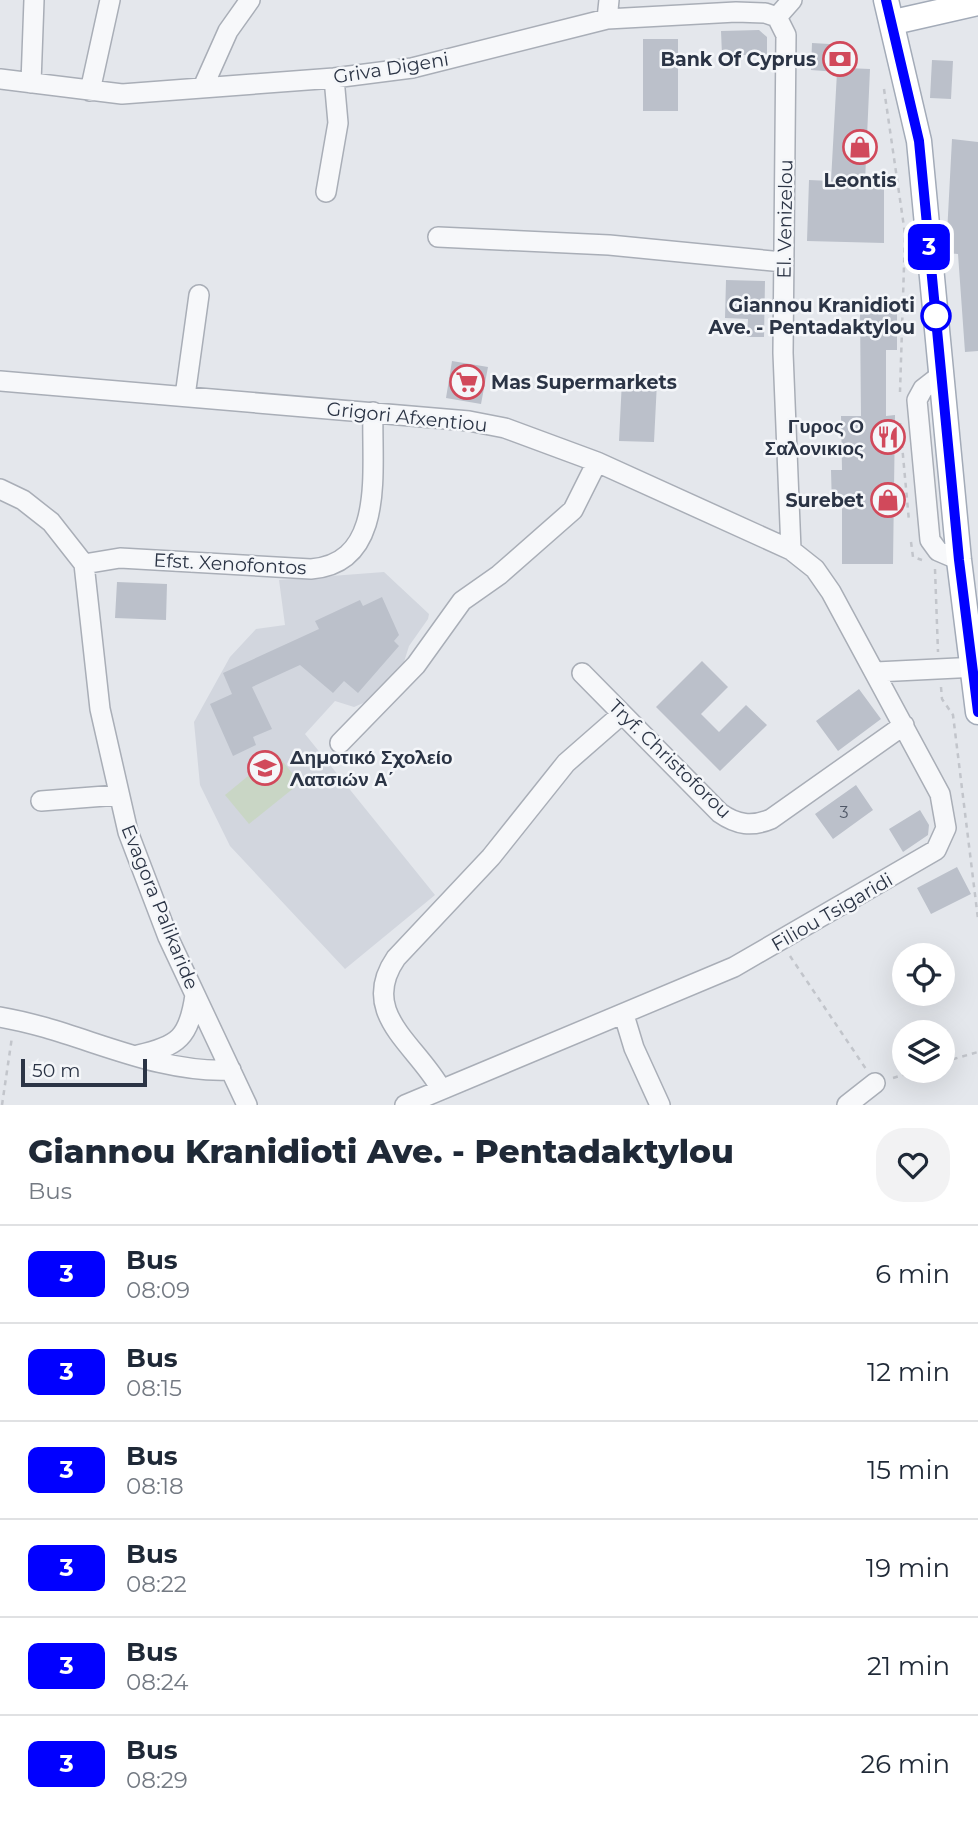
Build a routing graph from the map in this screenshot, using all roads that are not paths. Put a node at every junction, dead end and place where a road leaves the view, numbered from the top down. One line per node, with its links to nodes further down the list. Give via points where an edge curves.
1 (34, 0): 11 (street)
2 (110, 0): 13 (street)
3 (250, 0): 12 (street, via 219,48)
4 (792, 0): 8 (street)
5 (978, 4): 7 (main road)
6 (608, 9): 8 (street, Griva Digeni); 9 (street, Griva Digeni, via 412,68)
7 (890, 11): 25 (main road, via 919,141 959,560)
8 (777, 17): 16 (street, El. Venizelou, via 786,35)
9 (334, 78): 12 (street, Griva Digeni); 14 (street, via 338,123)
10 (0, 79): 11 (street, Griva Digeni)
11 (31, 83): 13 (street, Griva Digeni)
12 (203, 87): 13 (street, Griva Digeni, via 122,94)
13 (90, 91)
14 (326, 192)
15 (438, 237): 16 (street, via 609,245)
16 (783, 262): 23 (street, El. Venizelou)
17 (199, 295): 19 (street)
18 (0, 381): 19 (street, Grigori Afxentiou)
19 (185, 396): 20 (street, Grigori Afxentiou)
20 (373, 412): 21 (street, Grigori Afxentiou, via 505,428); 24 (street, Efst. Xenofontos, via 364,536 339,563 311,569 120,558)
21 (597, 462): 23 (street, Grigori Afxentiou); 31 (street, via 573,510 462,601 416,664)
22 (0, 489): 24 (street, via 51,522)
23 (791, 550): 26 (street, Filiou Tsigaridi, via 815,569)
24 (84, 564): 32 (street, Evagora Palikaride, via 100,709)
25 (976, 667): 26 (street); 28 (main road)
26 (876, 672): 30 (street, Filiou Tsigaridi)
27 (582, 673): 29 (street, Tryf. Christoforou)
28 (978, 712)
29 (622, 714): 30 (street, Tryf. Christoforou, via 720,813 748,825 771,818); 40 (street, via 566,763 491,857 396,958 386,975 385,1013)
30 (904, 725): 35 (street, Filiou Tsigaridi, via 944,805 946,828 940,844 924,859 734,967)
31 (340, 743)
32 (118, 794): 33 (street); 34 (street, Evagora Palikaride, via 142,871)
33 (41, 801)
34 (195, 995): 37 (street, via 192,1016 179,1040 166,1049); 38 (street, Evagora Palikaride)
35 (624, 1015): 40 (street, Filiou Tsigaridi); 43 (street)
36 (7, 1019): 37 (street)
37 (137, 1055): 38 (street, via 178,1069)
38 (231, 1070): 41 (street, Evagora Palikaride)
39 (876, 1083): 44 (street)
40 (440, 1089): 42 (street, Filiou Tsigaridi)
41 (247, 1105)
42 (405, 1105)
43 (660, 1105)
44 (847, 1105)

